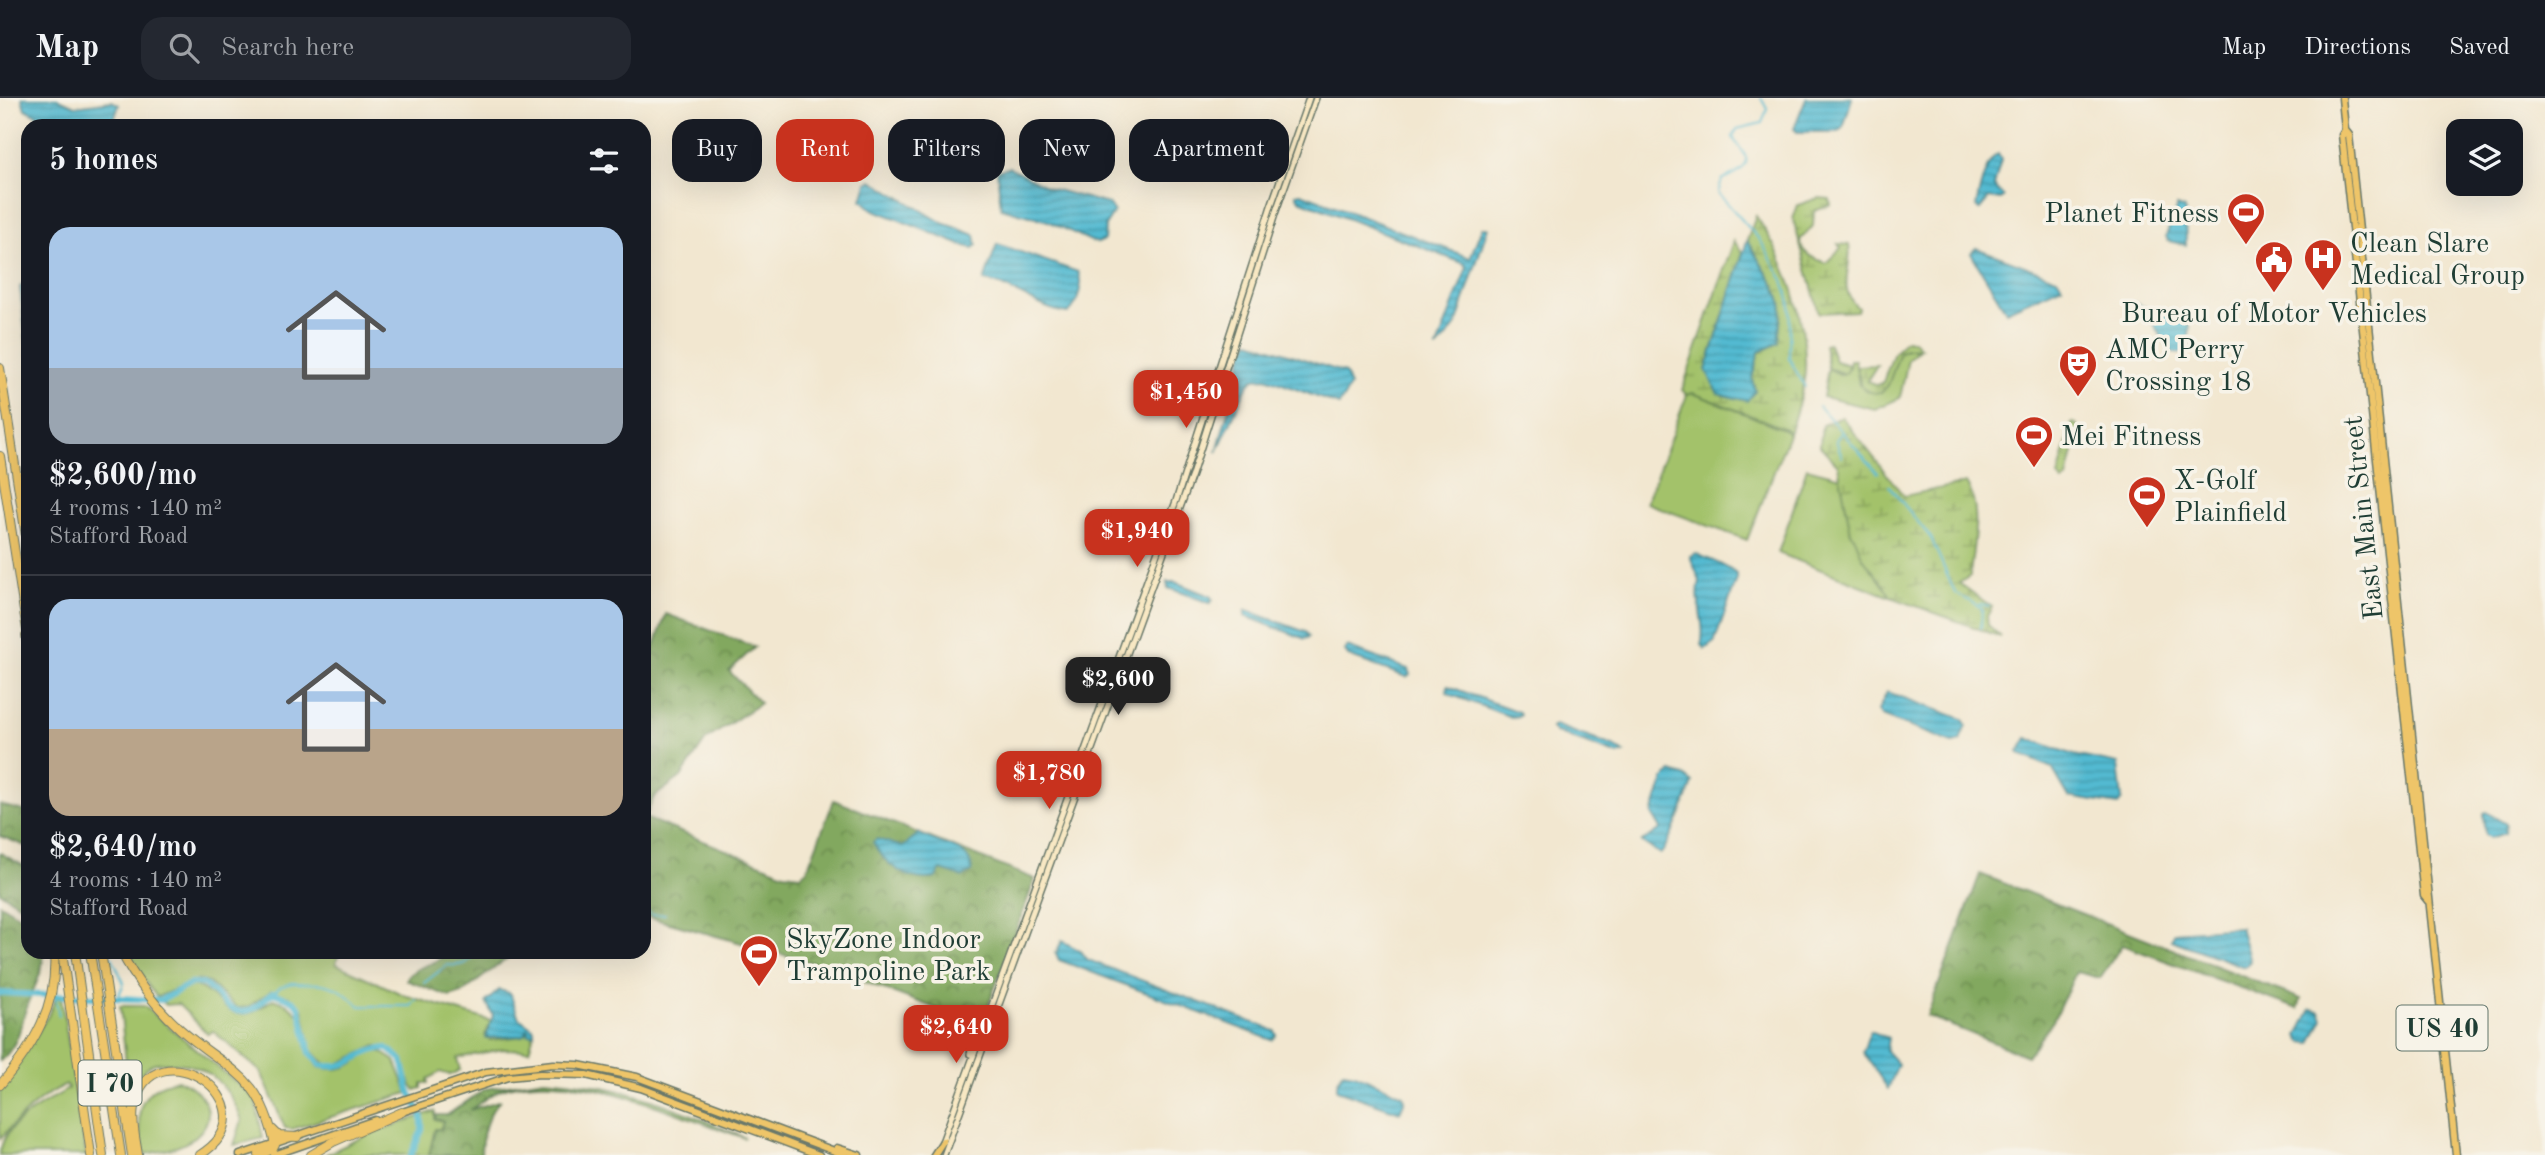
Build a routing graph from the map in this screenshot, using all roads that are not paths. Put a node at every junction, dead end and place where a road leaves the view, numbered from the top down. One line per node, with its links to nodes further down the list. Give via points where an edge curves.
1 (1309, 98): 18 (main road, via 1176,501)
2 (1316, 98): 39 (main road, via 1189,484)
3 (2342, 98): 4 (main road, East Main Street / US 40)
4 (2345, 130): 9 (main road, East Main Street / US 40, via 2431,894); 9 (main road, East Main Street / US 40, via 2343,146 2385,546)
5 (0, 368): 7 (highway)
6 (0, 456): 8 (highway)
7 (21, 504)
8 (21, 595)
9 (2428, 901): 40 (main road, East Main Street / US 40)
10 (54, 959): 17 (highway, via 48,1010 30,1048)
11 (63, 959): 27 (highway)
12 (76, 959): 28 (highway, I 70)
13 (91, 959): 29 (highway, I 70)
14 (102, 959): 30 (highway)
15 (125, 959): 20 (highway, via 166,1015 252,1085)
16 (968, 1033): 18 (main road, via 973,1046)
17 (0, 1085)
18 (957, 1101): 23 (main road)
19 (404, 1111): 33 (main road); 34 (highway); 35 (main road, via 508,1077 586,1075 641,1088)
20 (272, 1129): 22 (highway, via 279,1136); 24 (highway)
21 (790, 1134): 22 (main road, via 637,1077 578,1065 507,1068); 36 (main road); 37 (main road)
22 (298, 1137): 24 (main road)
23 (943, 1141): 38 (main road)
24 (275, 1145): 25 (highway)
25 (258, 1153): 26 (main road)
26 (242, 1154)
27 (91, 1155)
28 (103, 1155)
29 (121, 1155)
30 (132, 1155)
31 (138, 1155): 32 (highway, via 137,1097 154,1077 179,1070 210,1082 224,1106 219,1136)
32 (200, 1155)
33 (274, 1155)
34 (311, 1155)
35 (819, 1155)
36 (845, 1155)
37 (859, 1155)
38 (936, 1155)
39 (944, 1155)
40 (2456, 1155)

